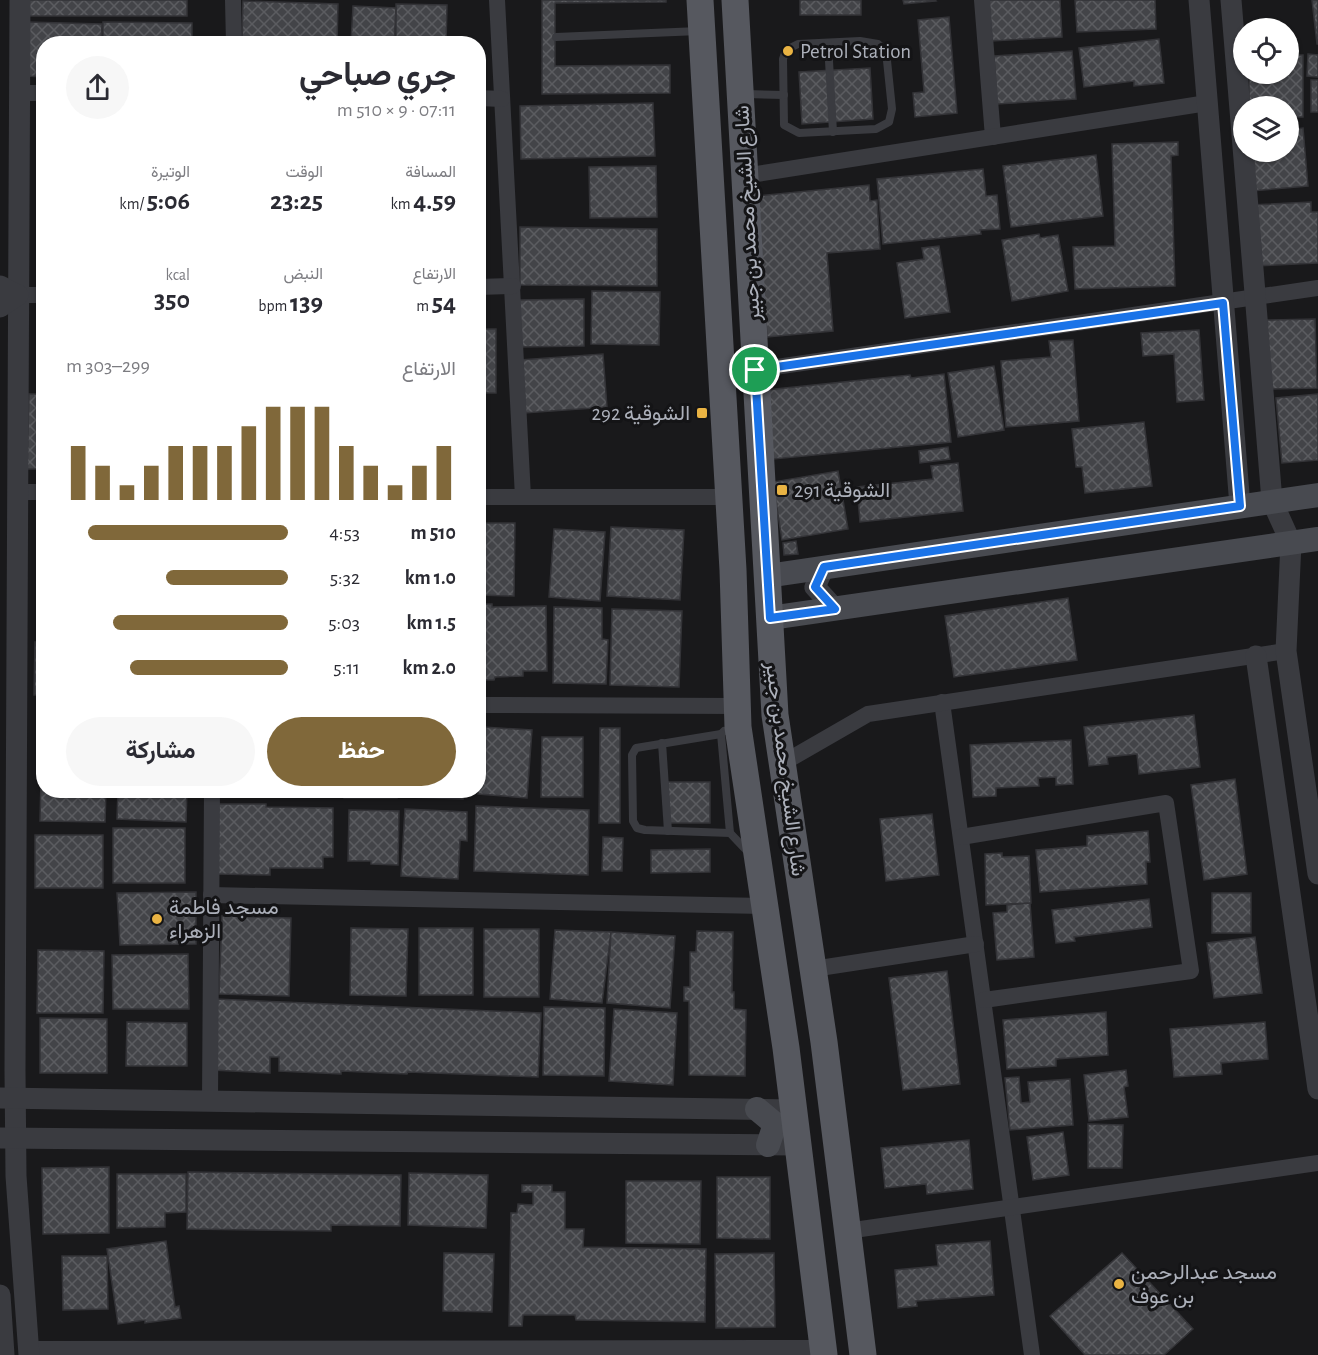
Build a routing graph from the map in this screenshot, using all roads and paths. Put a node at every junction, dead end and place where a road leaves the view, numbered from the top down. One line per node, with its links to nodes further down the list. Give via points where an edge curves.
1 (20, 0): 13 (street)
2 (233, 0): 10 (street)
3 (497, 0): 18 (street)
4 (700, 0): 9 (main road, شارع الشيخ محمد بن جبير)
5 (735, 0): 15 (main road, شارع الشيخ محمد بن جبير)
6 (982, 0): 21 (street)
7 (1199, 0): 19 (street)
8 (1231, 0): 28 (street)
9 (702, 31): 11 (lane); 37 (main road, شارع الشيخ محمد بن جبير)
10 (234, 36)
11 (556, 37)
12 (828, 43): 16 (lane, via 798,44 786,50); 20 (lane); 20 (lane, via 860,41 878,44 886,51 892,109 889,122 876,129)
13 (19, 93): 14 (street); 26 (street)
14 (36, 93)
15 (740, 94): 16 (lane); 22 (main road, شارع الشيخ محمد بن جبير)
16 (784, 95): 20 (lane, via 784,125 790,130)
17 (486, 98): 18 (street)
18 (502, 99): 23 (street)
19 (1207, 103): 21 (street); 29 (street)
20 (833, 132)
21 (993, 137): 22 (street)
22 (744, 176): 31 (main road, شارع الشيخ محمد بن جبير)
23 (513, 286): 24 (street); 36 (street)
24 (486, 287)
25 (1318, 288): 28 (street)
26 (9, 291): 27 (street); 30 (street); 32 (street)
27 (36, 294)
28 (1255, 299): 29 (street); 38 (street)
29 (1223, 303): 31 (street); 39 (street)
30 (0, 307)
31 (755, 370): 43 (main road, شارع الشيخ محمد بن جبير)
32 (18, 492): 33 (street); 65 (street)
33 (36, 492)
34 (1318, 495): 38 (main road)
35 (486, 496): 36 (street)
36 (523, 497): 37 (street)
37 (728, 498): 50 (main road, شارع الشيخ محمد بن جبير)
38 (1272, 501): 39 (main road); 41 (street)
39 (1240, 506): 42 (main road)
40 (1318, 539): 41 (main road)
41 (1290, 543): 44 (main road); 46 (street)
42 (824, 567): 43 (main road); 44 (street, via 815,587)
43 (768, 576): 45 (main road, شارع الشيخ محمد بن جبير)
44 (835, 609): 45 (main road)
45 (770, 618): 52 (main road, شارع الشيخ محمد بن جبير, via 775,715)
46 (1286, 651): 47 (street); 58 (street)
47 (1256, 656): 48 (street); 64 (street)
48 (942, 702): 52 (street, via 868,714); 56 (street)
49 (486, 705): 50 (street)
50 (732, 718): 51 (lane); 55 (lane); 57 (main road, شارع الشيخ محمد بن جبير)
51 (662, 743): 54 (lane); 54 (lane, via 636,748 632,755 633,821 637,828)
52 (783, 763): 62 (main road, شارع الشيخ محمد بن جبير)
53 (212, 798): 59 (street)
54 (668, 831): 55 (lane)
55 (730, 833): 57 (lane)
56 (961, 837): 61 (street); 63 (street, via 1166,803 1191,971)
57 (758, 863): 60 (main road, شارع الشيخ محمد بن جبير)
58 (1318, 874)
59 (211, 895): 60 (street); 66 (street)
60 (765, 906): 68 (main road, شارع الشيخ محمد بن جبير)
61 (976, 944): 62 (street); 63 (street)
62 (813, 969): 74 (main road, شارع الشيخ محمد بن جبير)
63 (984, 1000): 73 (street)
64 (1318, 1089)
65 (8, 1098): 66 (street); 69 (street)
66 (210, 1101): 67 (street)
67 (757, 1109): 68 (street); 70 (main road, via 775,1124)
68 (794, 1110): 71 (main road, شارع الشيخ محمد بن جبير)
69 (8, 1138): 70 (street); 76 (street, via 16,1176)
70 (768, 1145): 71 (street)
71 (798, 1145): 77 (main road, شارع الشيخ محمد بن جبير)
72 (1318, 1163): 73 (street)
73 (1012, 1208): 74 (street); 80 (street)
74 (847, 1231): 79 (main road, شارع الشيخ محمد بن جبير)
75 (0, 1294): 78 (street)
76 (29, 1352): 77 (street)
77 (823, 1352)
78 (4, 1355)
79 (862, 1355)
80 (1032, 1355)

